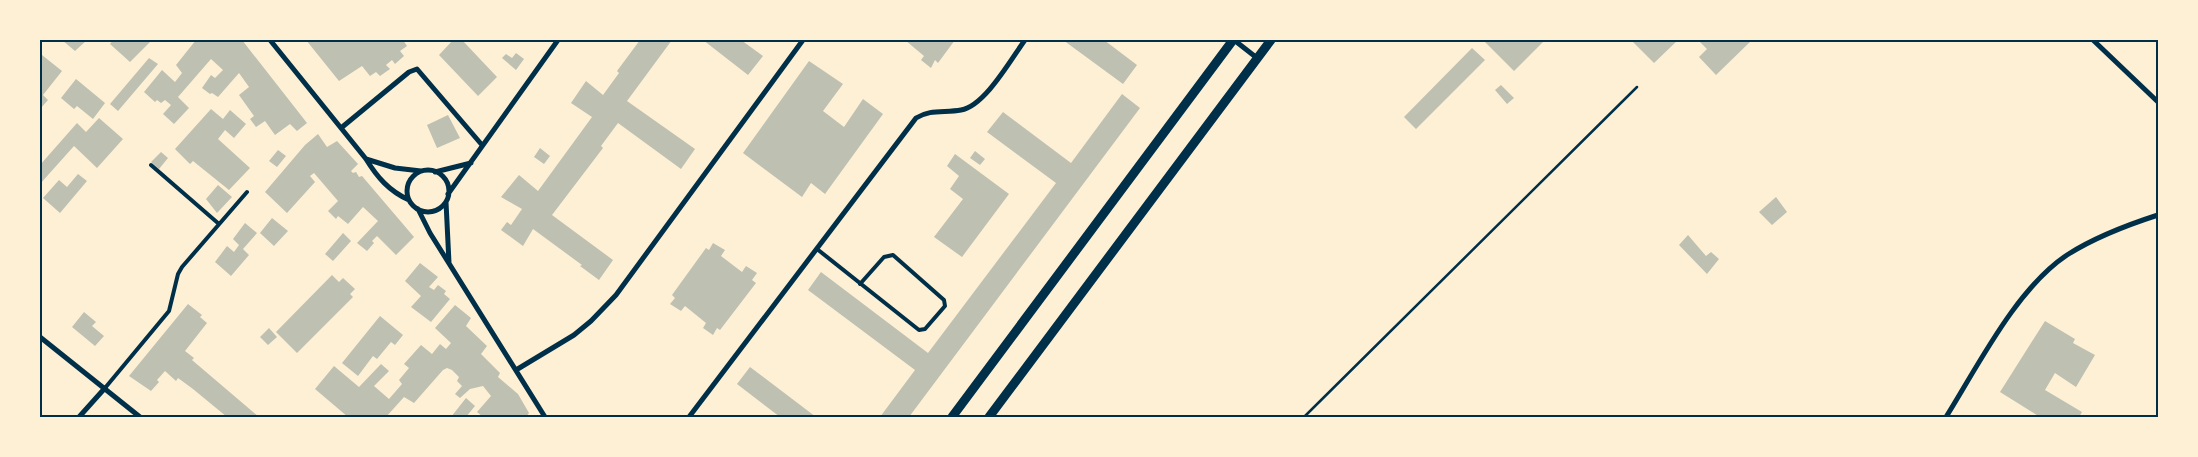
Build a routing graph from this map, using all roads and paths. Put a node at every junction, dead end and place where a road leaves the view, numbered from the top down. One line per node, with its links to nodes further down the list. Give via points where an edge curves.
1 (270, 40): 11 (street)
2 (558, 40): 12 (street)
3 (803, 40): 29 (street, via 616,295 574,336)
4 (1025, 40): 25 (street, via 978,102 961,110 931,112 916,118)
5 (1233, 40): 8 (street); 35 (street)
6 (1271, 40): 8 (street)
7 (2093, 40): 10 (street)
8 (1257, 58): 36 (street)
9 (1637, 87): 37 (path)
10 (2158, 102)
11 (341, 128): 12 (street, via 409,72 417,70); 13 (street)
12 (482, 145): 14 (street)
13 (366, 159): 16 (street, via 395,168); 20 (street, via 394,193)
14 (471, 162): 17 (street); 19 (street)
15 (152, 165): 24 (lane)
16 (422, 171): 17 (street); 20 (street, via 408,186)
17 (435, 172): 19 (street, via 446,181)
18 (247, 192): 24 (lane)
19 (448, 194): 21 (street)
20 (409, 200): 22 (street)
21 (446, 202): 22 (street, via 430,212); 26 (street)
22 (418, 209): 26 (street)
23 (2158, 215): 38 (street, via 2096,239 2048,271 2003,325)
24 (219, 224): 30 (lane, via 180,270 166,314)
25 (818, 249): 27 (lane); 34 (street)
26 (449, 264): 29 (street)
27 (860, 284): 27 (lane, via 920,330 925,329 945,306 944,300 893,255 884,257)
28 (40, 337): 30 (street)
29 (516, 370): 33 (street)
30 (104, 388): 31 (street); 32 (street)
31 (79, 417)
32 (140, 417)
33 (545, 417)
34 (689, 417)
35 (952, 417)
36 (989, 417)
37 (1304, 417)
38 (1946, 417)

